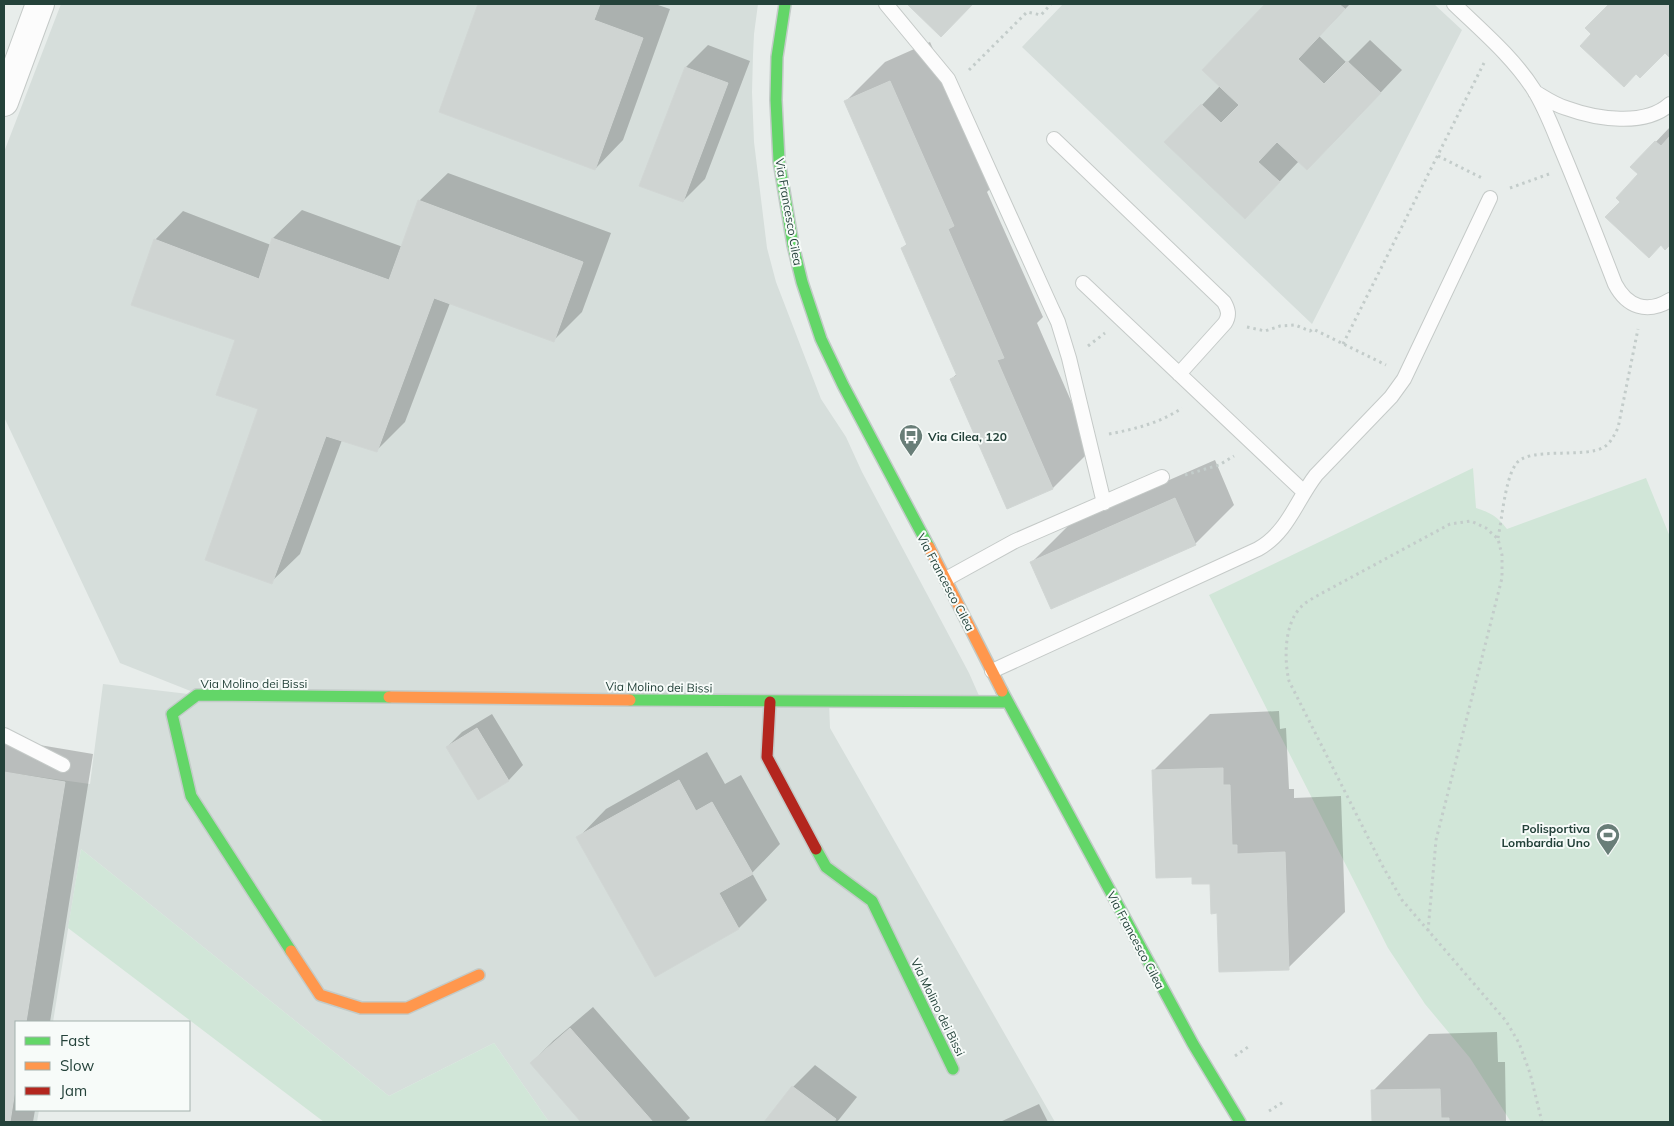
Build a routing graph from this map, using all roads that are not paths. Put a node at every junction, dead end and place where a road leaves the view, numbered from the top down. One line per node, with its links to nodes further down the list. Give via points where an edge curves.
1 (40, 4): 6 (street)
2 (785, 4): 16 (street, Via Francesco Cilea, via 777,56 779,161 802,282 821,339 843,385)
3 (886, 4): 15 (lane, via 948,79 1054,315 1069,358)
4 (1454, 4): 5 (lane, via 1494,42)
5 (1535, 91): 7 (lane, via 1566,108 1602,117 1642,118 1663,111); 11 (lane, via 1621,296 1642,307 1656,307)
6 (4, 102)
7 (1670, 104)
8 (1054, 139): 12 (lane, via 1227,307 1225,323)
9 (1490, 198): 14 (lane, via 1406,375 1392,397 1316,475)
10 (1083, 283): 12 (lane)
11 (1670, 300)
12 (1179, 374): 14 (lane)
13 (1162, 477): 15 (lane)
14 (1304, 492): 17 (lane, via 1282,529 1268,544)
15 (1104, 502): 16 (lane, via 1015,541)
16 (946, 579): 17 (street, Via Francesco Cilea)
17 (992, 671): 19 (street, Via Francesco Cilea)
18 (770, 702): 19 (street, Via Molino dei Bissi); 22 (street, Via Molino dei Bissi, via 197,695 172,714 191,796 320,995 361,1008 407,1008); 23 (street, Via Molino dei Bissi, via 767,758 826,867 872,901)
19 (1007, 702): 24 (street, Via Francesco Cilea, via 1193,1044)
20 (4, 736): 21 (lane)
21 (63, 765)
22 (479, 975)
23 (953, 1069)
24 (1240, 1122)

